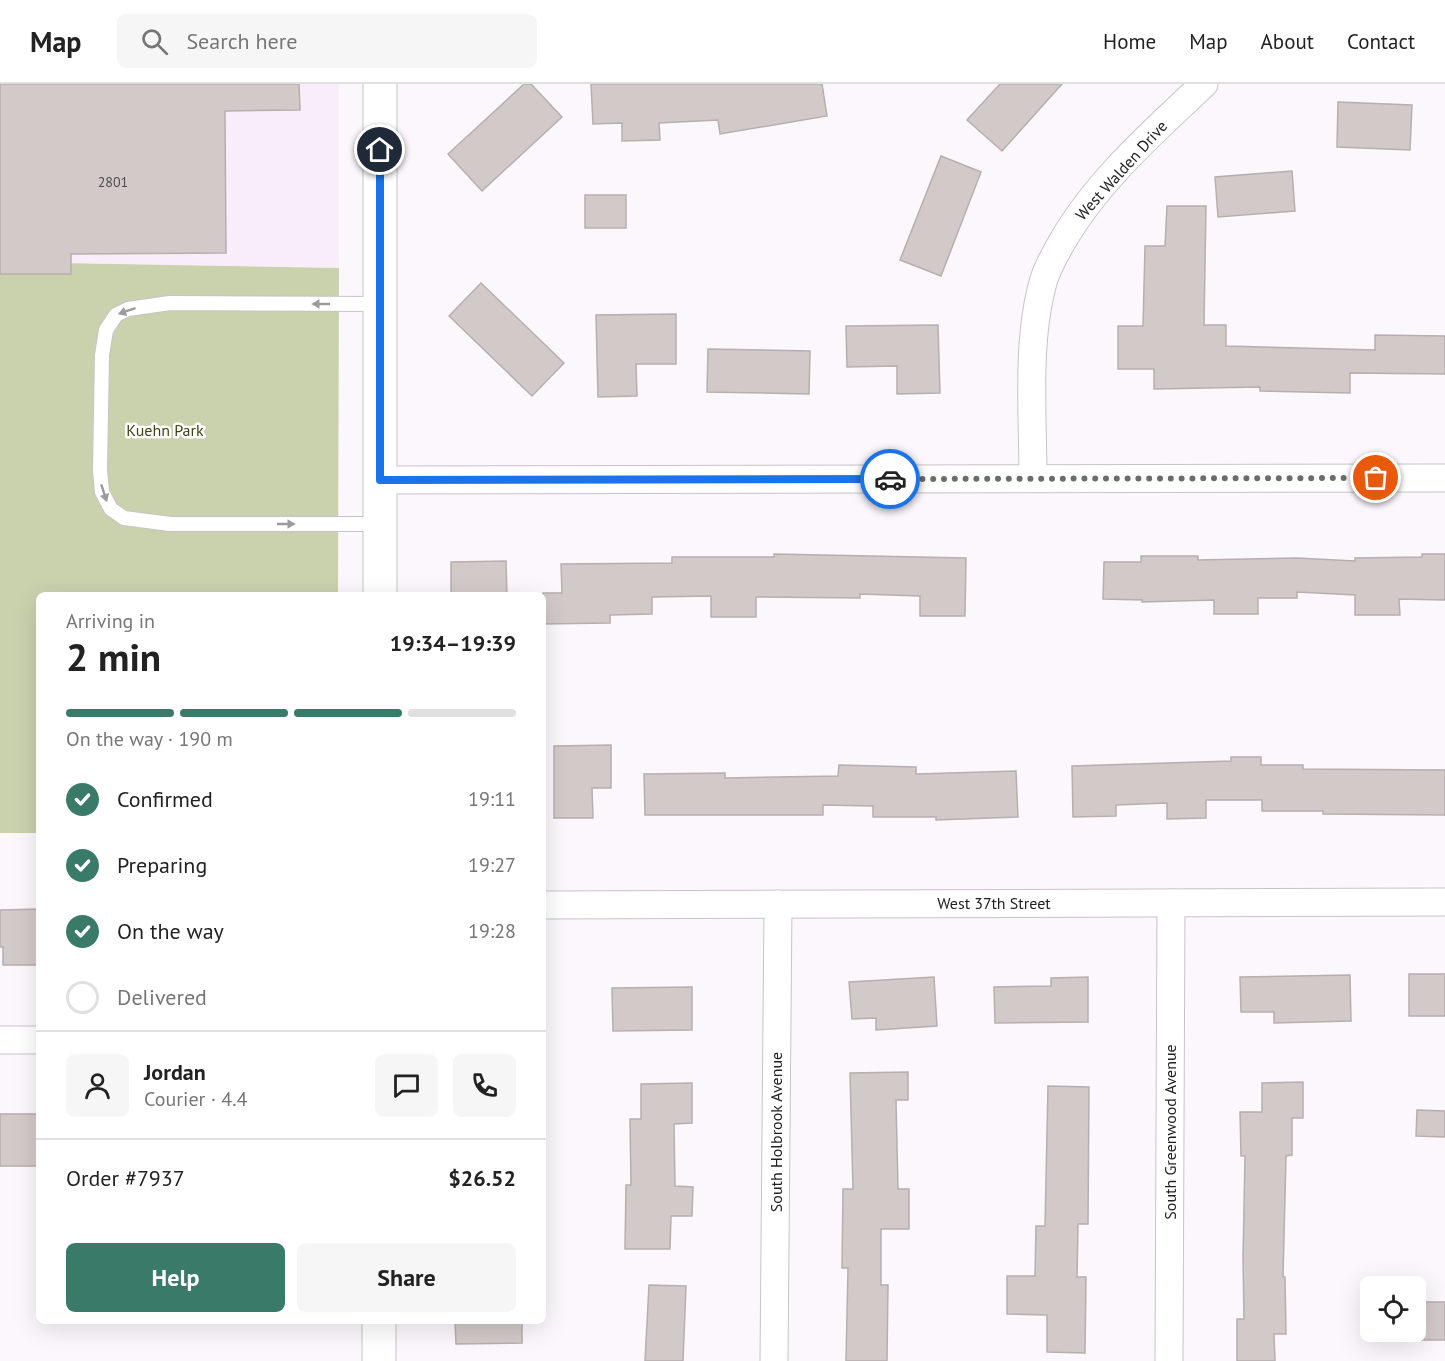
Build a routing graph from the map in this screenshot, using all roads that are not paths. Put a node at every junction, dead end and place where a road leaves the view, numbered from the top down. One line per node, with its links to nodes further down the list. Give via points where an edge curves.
1 (380, 84): 3 (street)
2 (1204, 84): 4 (street, West Walden Drive, via 1140,145 1077,217 1044,278 1033,347)
3 (380, 304): 6 (street); 7 (lane, one-way to 7, via 170,303 128,309 116,315 106,330 102,355 100,470 102,492 111,509 124,518 170,524)
4 (1034, 478): 5 (street); 6 (street)
5 (1445, 478)
6 (380, 480): 7 (street)
7 (380, 524): 8 (street)
8 (380, 592)
9 (1445, 902): 10 (street, West 37th Street)
10 (1171, 903): 11 (street, West 37th Street); 18 (street, South Greenwood Avenue)
11 (778, 904): 12 (street, West 37th Street); 17 (street, South Holbrook Avenue)
12 (546, 905)
13 (0, 1040): 14 (street)
14 (36, 1040)
15 (379, 1324): 16 (street)
16 (379, 1361)
17 (774, 1361)
18 (1169, 1361)

